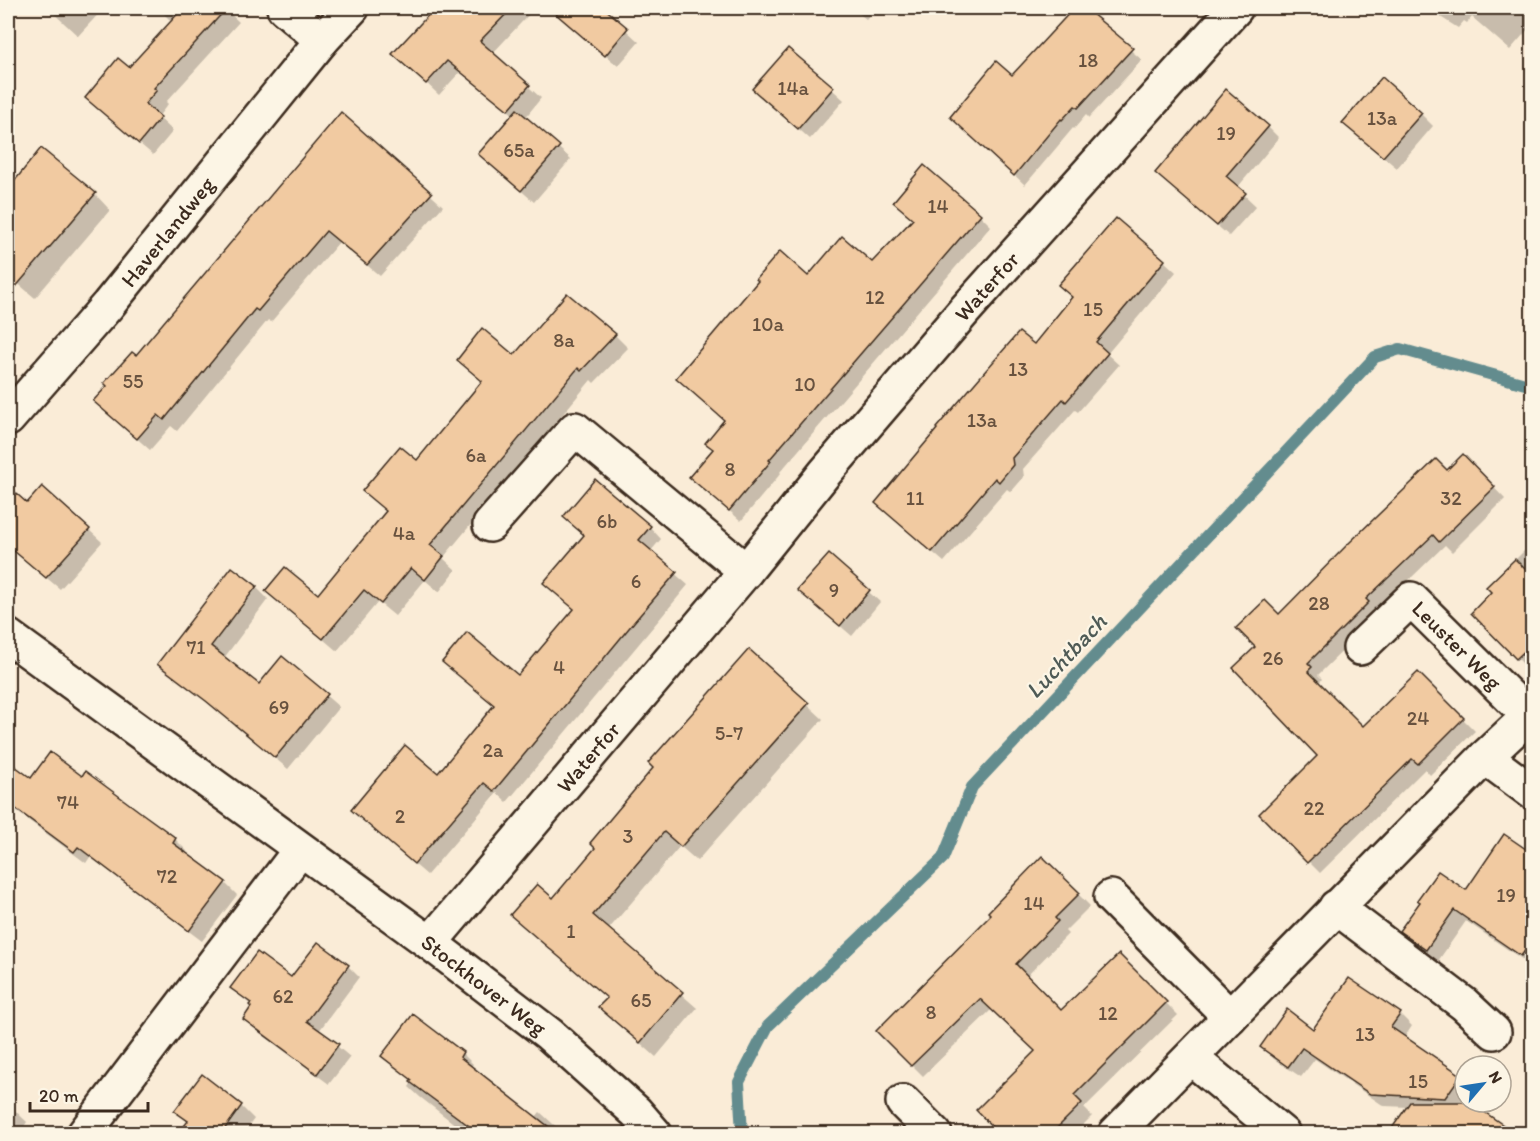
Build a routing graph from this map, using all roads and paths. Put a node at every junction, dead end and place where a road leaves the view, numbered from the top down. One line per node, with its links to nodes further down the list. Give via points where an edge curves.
1 (284, 8): 4 (street)
2 (352, 8): 4 (street, Haverlandweg)
3 (1236, 8): 7 (street, Waterfor, via 965,310)
4 (322, 40): 5 (street, Haverlandweg, via 108,305)
5 (8, 419)
6 (490, 525): 7 (street, via 574,429)
7 (746, 571): 16 (street, Waterfor)
8 (8, 636): 13 (street, Stockhover Weg)
9 (1360, 648): 10 (street, Leuster Weg, via 1412,599)
10 (1531, 714): 11 (street, Leuster Weg)
11 (1485, 757): 12 (street); 15 (street, Leuster Weg)
12 (1533, 792)
13 (300, 850): 16 (street, Stockhover Weg); 21 (street)
14 (1111, 897): 17 (street)
15 (1336, 907): 17 (street, Leuster Weg); 18 (street, via 1464,1004)
16 (430, 943): 22 (street, Stockhover Weg, via 549,1034)
17 (1230, 1017): 19 (street, Leuster Weg)
18 (1494, 1032)
19 (1191, 1058): 24 (street, Leuster Weg); 25 (street)
20 (903, 1102): 23 (street)
21 (84, 1134)
22 (655, 1134)
23 (935, 1134)
24 (1115, 1134)
25 (1283, 1134)

